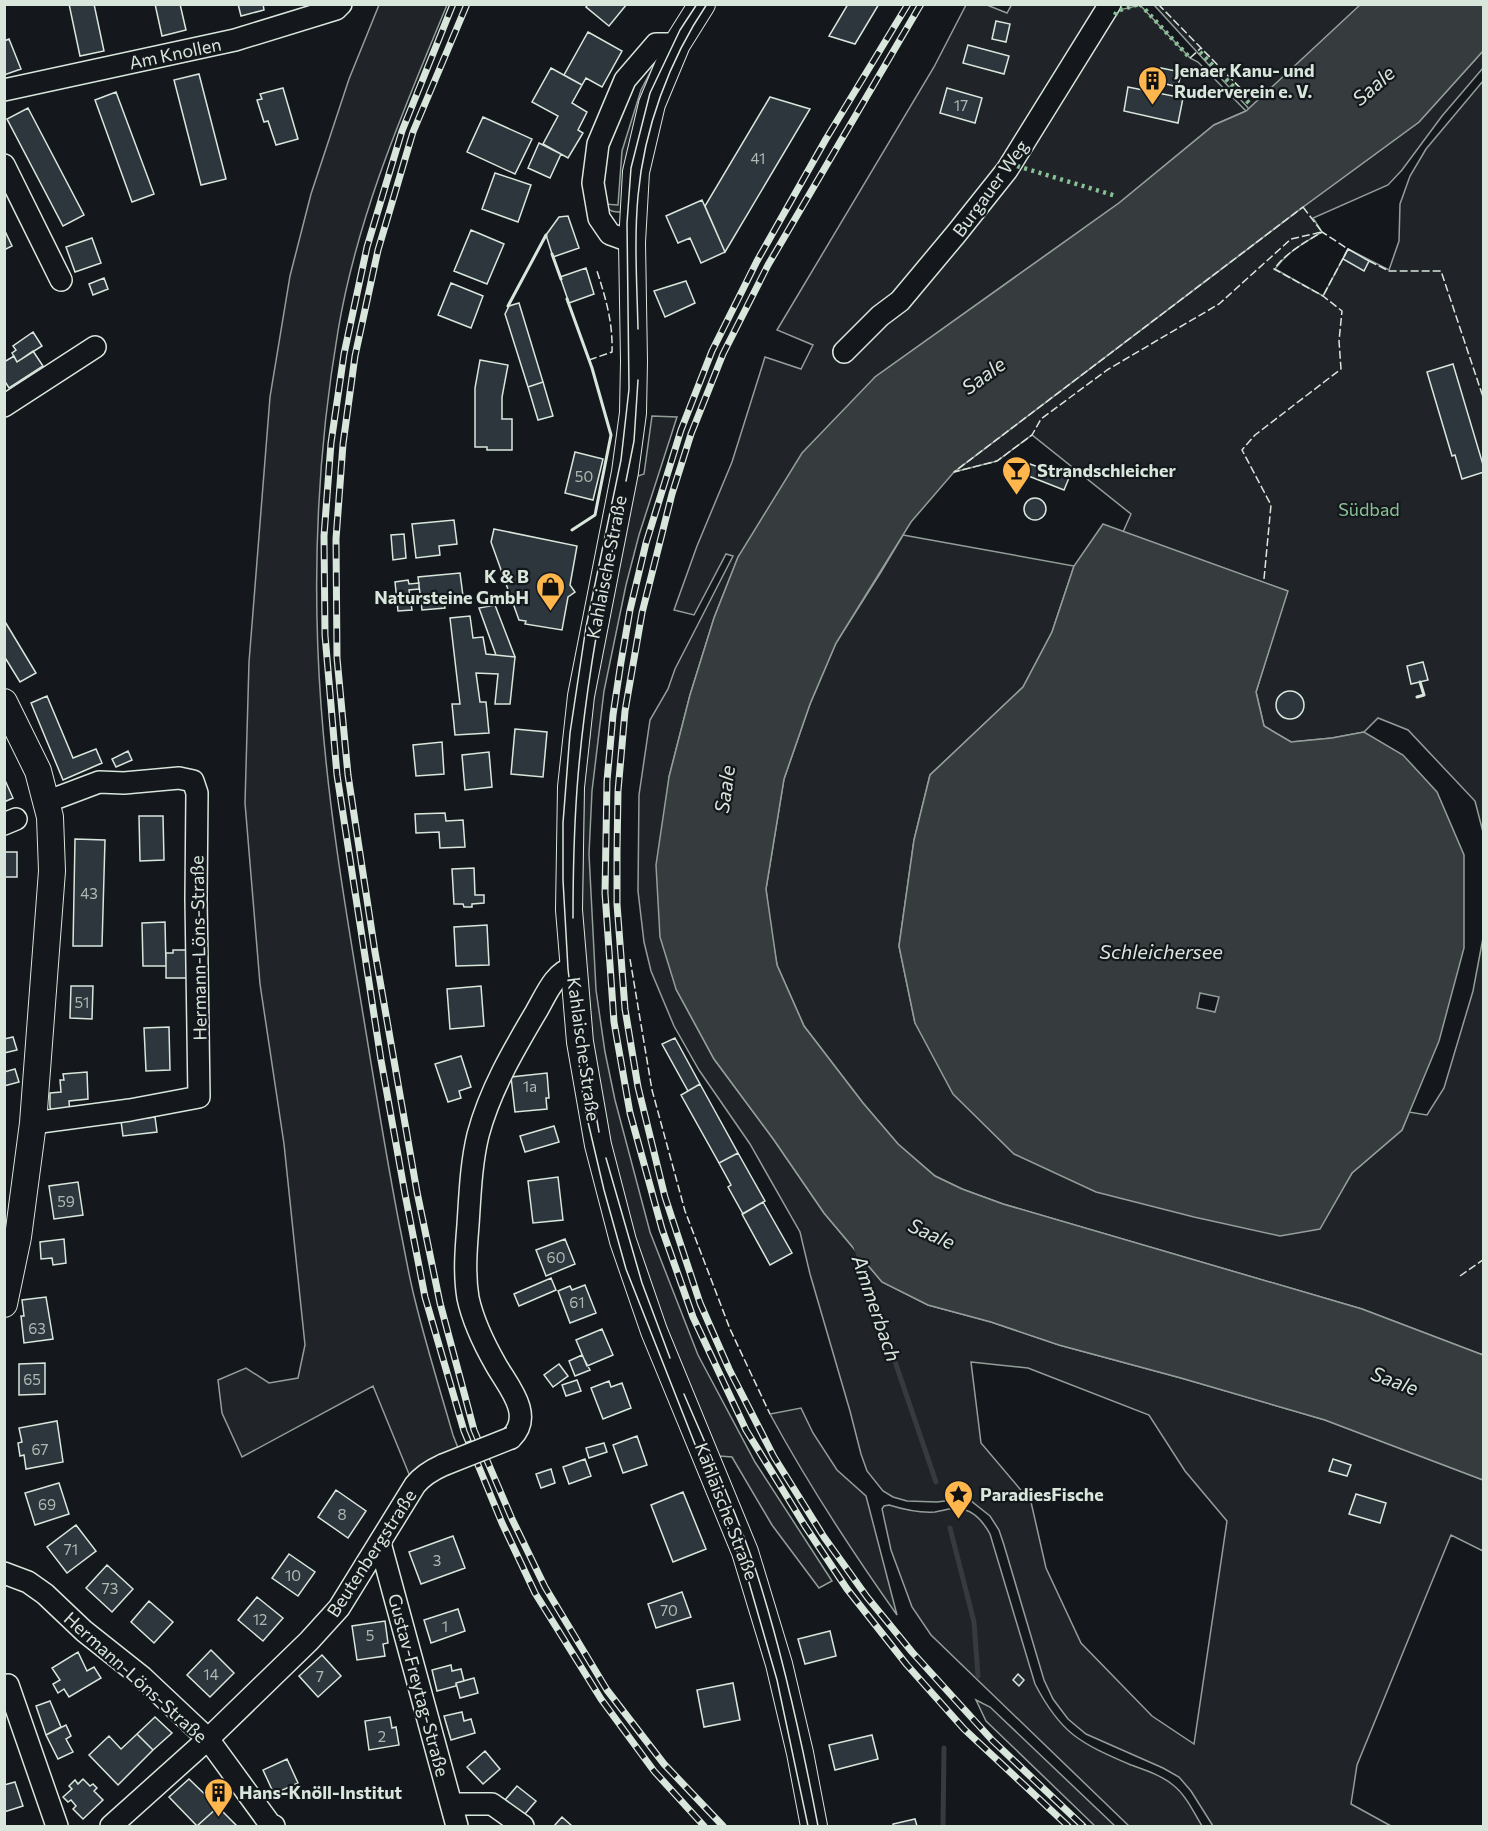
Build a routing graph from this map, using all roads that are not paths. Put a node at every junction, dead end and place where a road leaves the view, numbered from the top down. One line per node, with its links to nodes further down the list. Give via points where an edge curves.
1 (341, 4): 5 (street, Am Knollen, via 336,9 235,40)
2 (702, 4): 4 (main road, Kahlaische Straße)
3 (1110, 4): 10 (street, Burgauer Weg, via 1007,170 900,300)
4 (678, 44): 7 (main road, Kahlaische Straße, via 652,104 636,172); 7 (street, via 656,44 625,80 598,144 593,183 599,218 610,234)
5 (4, 90)
6 (4, 165): 8 (street)
7 (632, 242): 14 (main road, Kahlaische Straße, via 633,413 580,696 571,787 569,910)
8 (61, 280)
9 (95, 347): 11 (street)
10 (844, 352)
11 (4, 406)
12 (4, 702): 13 (main road, via 38,771)
13 (46, 802): 15 (main road, via 52,871); 15 (street, Hermann-Löns-Straße, via 99,782 179,778 193,781 197,793 199,1097)
14 (573, 968): 17 (street, Beutenbergstraße, bridge, via 563,971 553,984 504,1066 478,1135 472,1168 465,1271 468,1295 479,1331 518,1405 519,1428 512,1438 420,1478); 27 (main road, Kahlaische Straße, via 580,1042 596,1134 623,1241 654,1331 745,1552 779,1664)
15 (33, 1123): 16 (main road, via 18,1238)
16 (4, 1304)
17 (380, 1543): 20 (street, Beutenbergstraße, via 339,1608); 21 (street, Gustav-Freytag-Straße)
18 (4, 1573): 20 (street, Hermann-Löns-Straße, via 45,1594)
19 (8, 1685): 22 (street)
20 (208, 1738): 23 (street, Beutenbergstraße); 24 (street, Hermann-Löns-Straße)
21 (451, 1804): 25 (street, Gustav-Freytag-Straße); 26 (street, via 492,1804)
22 (57, 1827)
23 (111, 1827)
24 (274, 1827)
25 (457, 1827)
26 (523, 1827)
27 (814, 1827)

